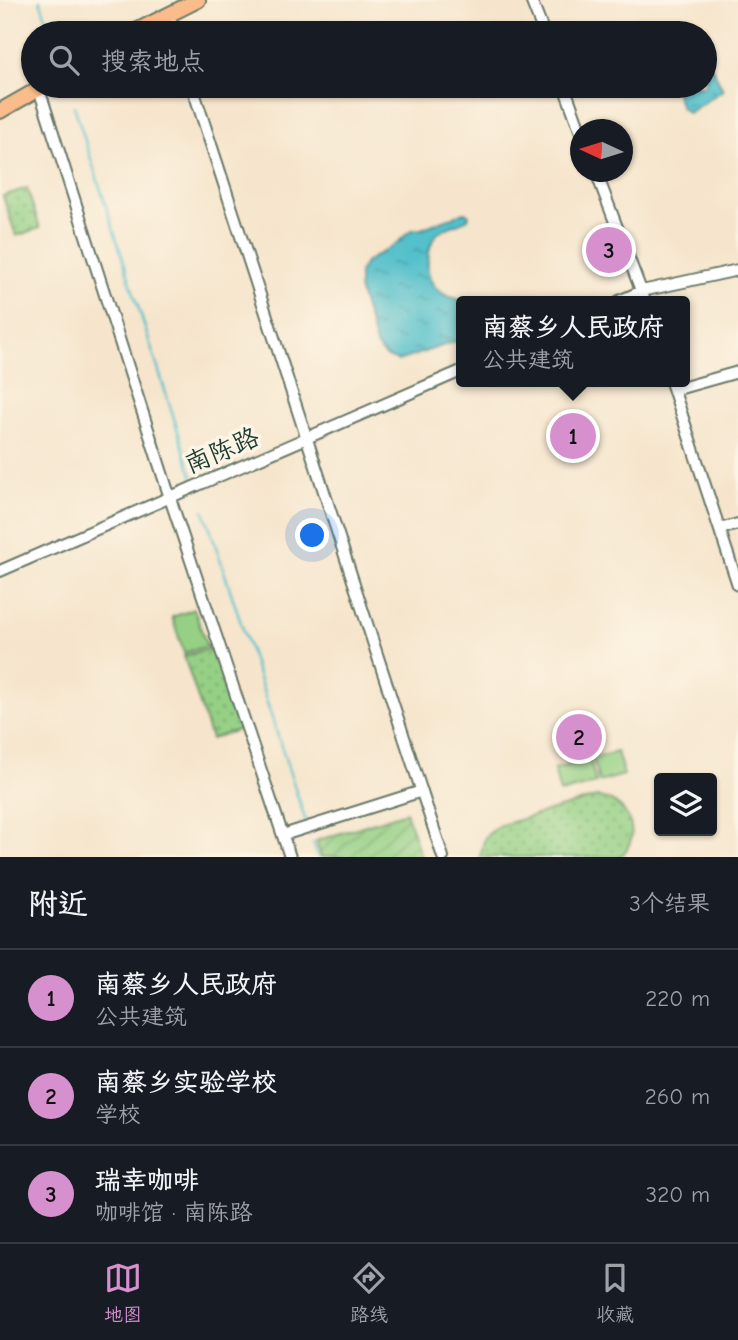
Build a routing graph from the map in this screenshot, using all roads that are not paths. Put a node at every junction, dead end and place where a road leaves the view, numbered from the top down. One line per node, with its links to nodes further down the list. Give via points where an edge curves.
1 (198, 0): 3 (main road)
2 (531, 0): 6 (street)
3 (168, 13): 4 (main road); 5 (street)
4 (154, 21)
5 (171, 21)
6 (539, 21)
7 (23, 98): 11 (main road)
8 (45, 98): 21 (street)
9 (196, 98): 20 (street)
10 (568, 98): 12 (street)
11 (0, 111)
12 (576, 119)
13 (600, 182): 15 (street)
14 (738, 270): 15 (street)
15 (643, 296)
16 (738, 372): 18 (street)
17 (456, 373): 20 (street, 南陈路)
18 (690, 382)
19 (673, 387): 23 (street)
20 (308, 439): 21 (street, 南陈路); 26 (street)
21 (170, 498): 24 (street, 南陈路); 27 (street)
22 (738, 524): 23 (street)
23 (720, 529): 25 (street)
24 (0, 570)
25 (738, 585)
26 (422, 791): 27 (street); 29 (street)
27 (283, 835): 28 (street)
28 (290, 857)
29 (443, 857)

